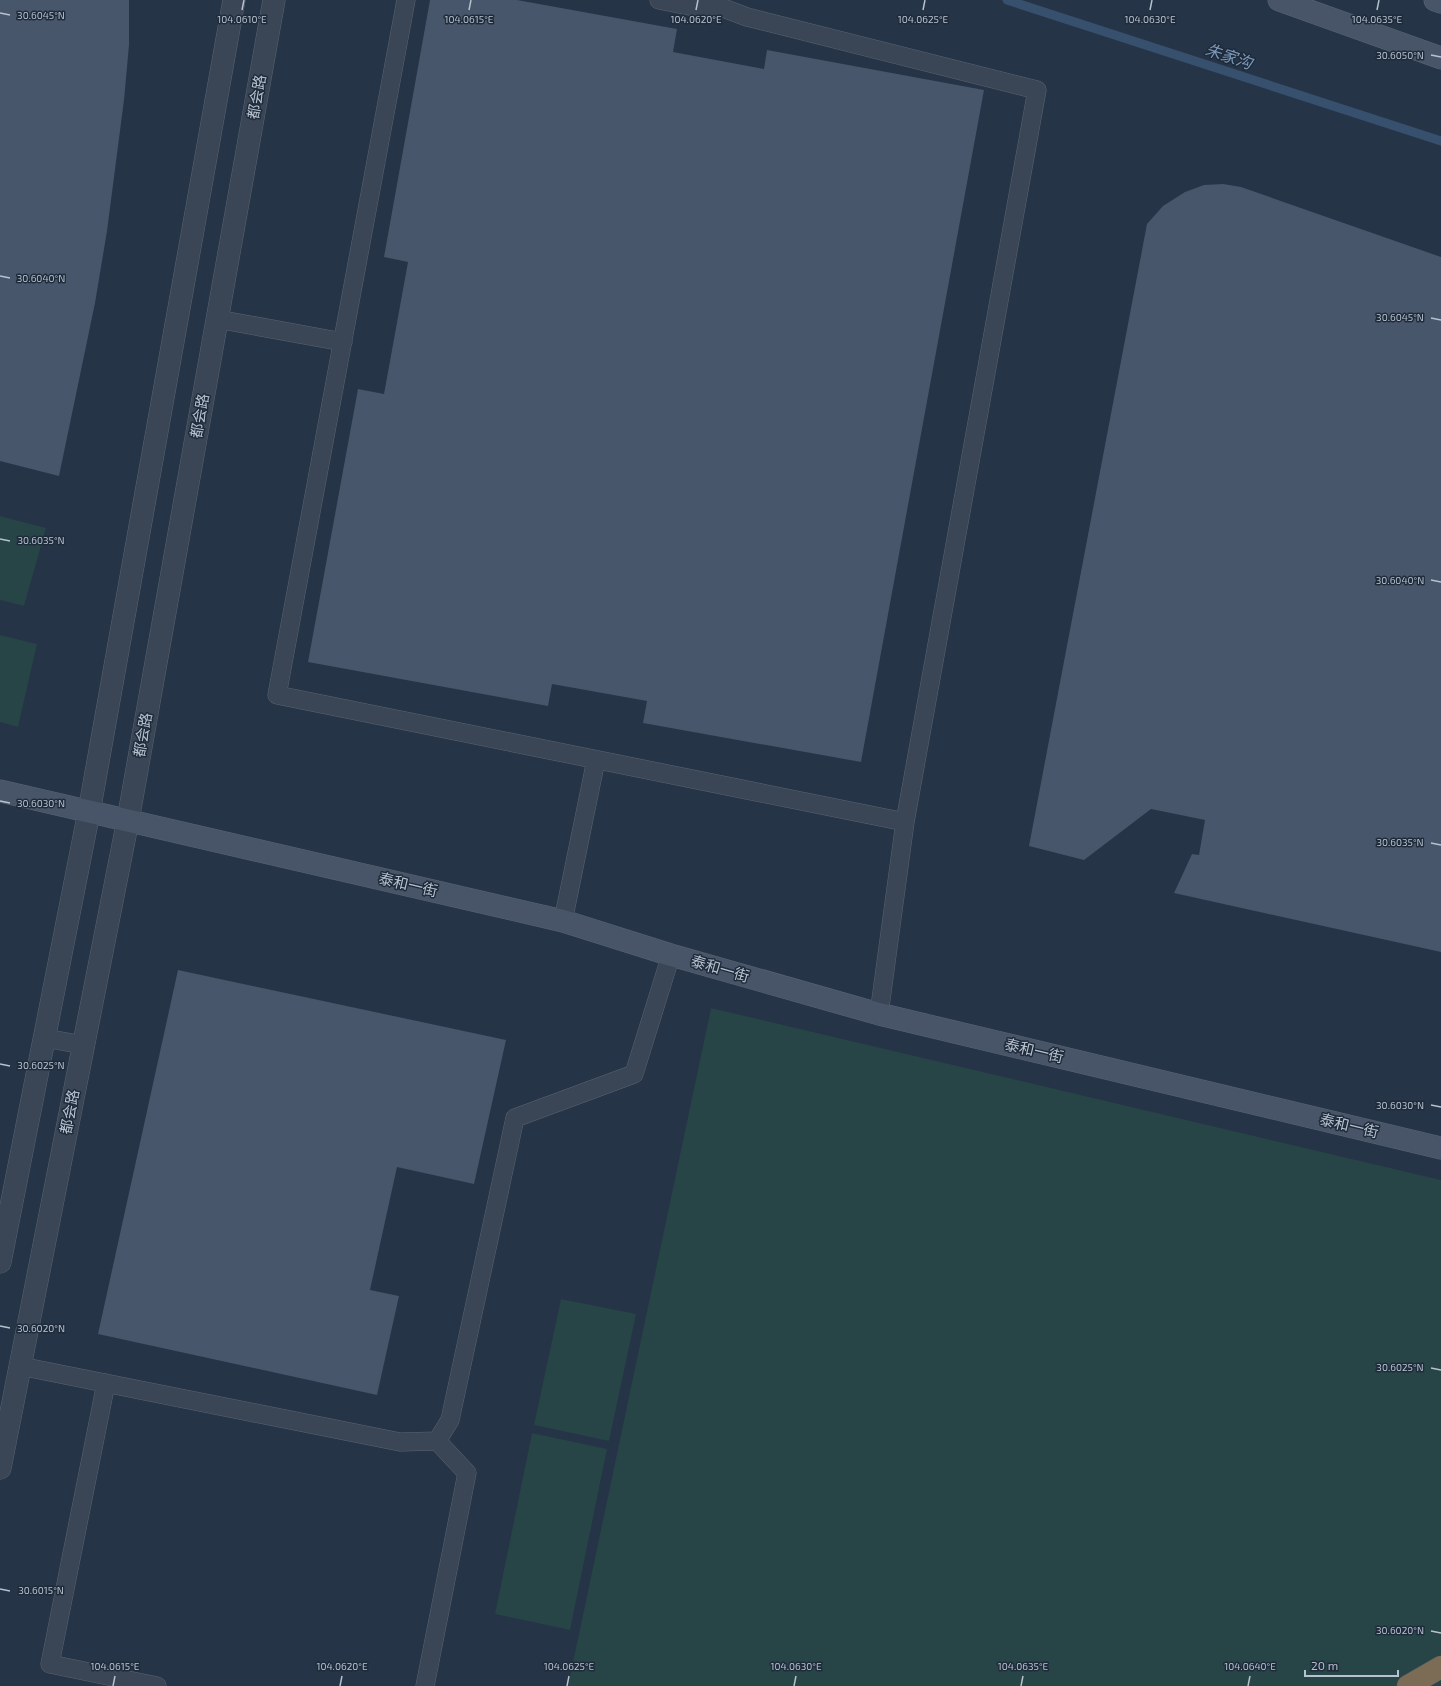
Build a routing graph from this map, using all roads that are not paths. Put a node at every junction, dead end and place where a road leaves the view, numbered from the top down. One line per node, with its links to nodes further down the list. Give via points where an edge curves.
1 (234, 0): 15 (street)
2 (274, 0): 11 (street, 都会路)
3 (406, 0): 12 (lane)
4 (659, 0): 9 (lane)
5 (702, 0): 9 (lane)
6 (1279, 0): 10 (street)
7 (1435, 0): 8 (street)
8 (1441, 2)
9 (747, 17): 17 (lane, via 1037,90)
10 (1441, 58)
11 (217, 318): 12 (lane); 16 (street, 都会路)
12 (343, 342): 13 (lane, via 277,695)
13 (596, 760): 17 (lane); 18 (lane)
14 (0, 791): 15 (street, 泰和一街)
15 (89, 812): 16 (street, 泰和一街); 21 (street)
16 (128, 820): 18 (street, 泰和一街); 22 (street, 都会路)
17 (905, 822): 20 (lane)
18 (563, 921): 19 (street, 泰和一街)
19 (671, 955): 20 (street, 泰和一街); 27 (lane, via 634,1074 515,1118 450,1420)
20 (880, 1014): 23 (street, 泰和一街)
21 (45, 1038): 22 (lane); 24 (street)
22 (83, 1045): 25 (street, 都会路)
23 (1441, 1148)
24 (0, 1262)
25 (20, 1366): 26 (lane); 28 (street, 都会路)
26 (106, 1383): 27 (lane, via 400,1442); 30 (lane, via 50,1664)
27 (437, 1441): 31 (lane, via 467,1473)
28 (0, 1468)
29 (1441, 1668): 32 (highway)
30 (157, 1686)
31 (425, 1686)
32 (1408, 1686)

